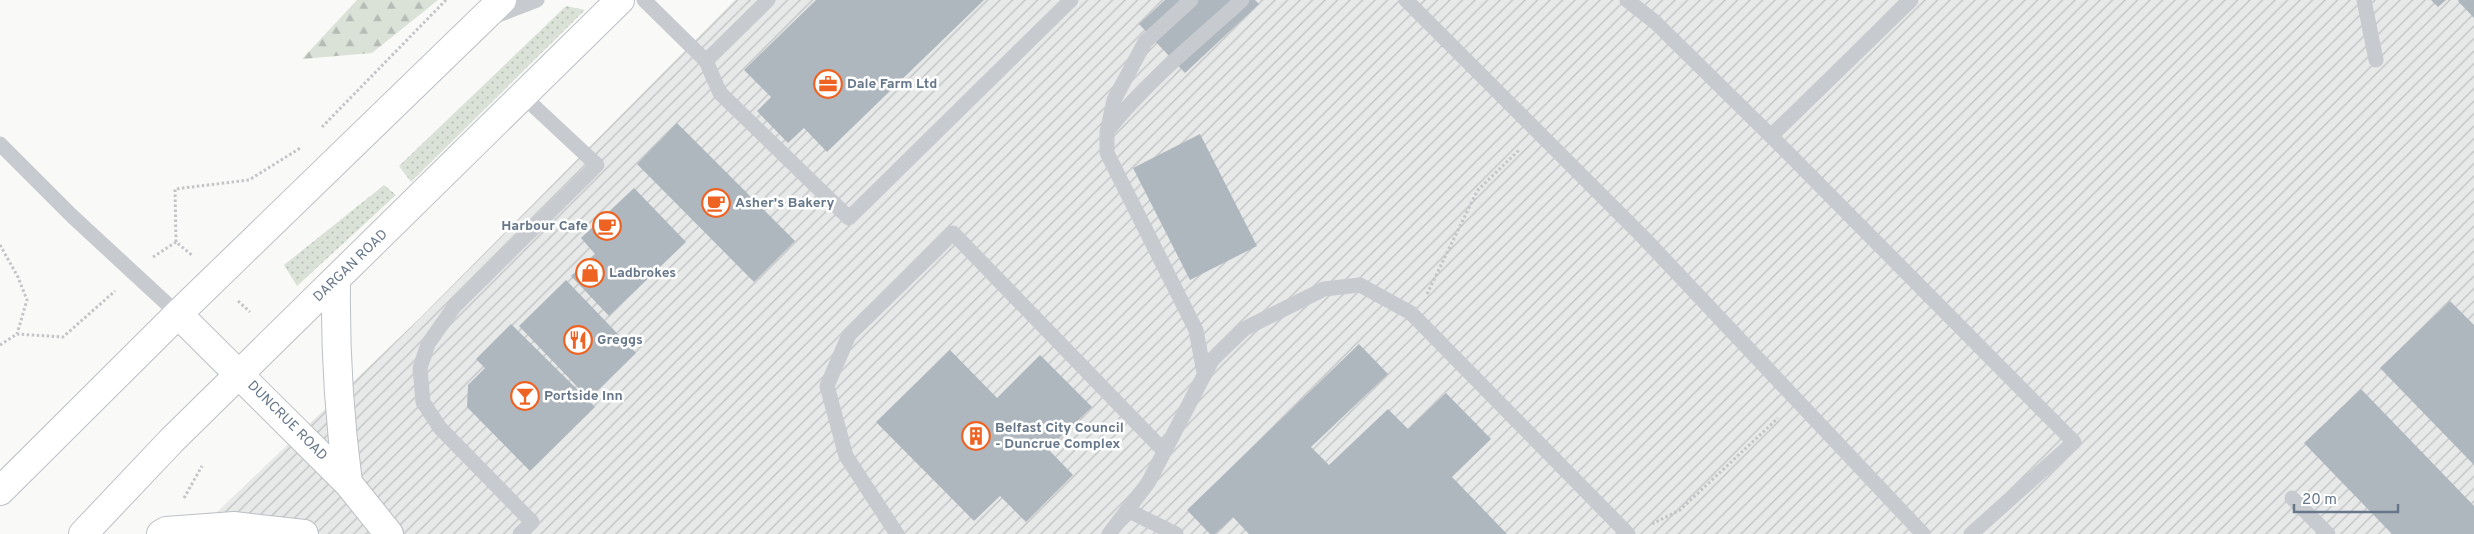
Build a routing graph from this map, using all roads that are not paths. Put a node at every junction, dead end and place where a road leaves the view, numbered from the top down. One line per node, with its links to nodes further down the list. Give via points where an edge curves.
1 (502, 0): 13 (street)
2 (537, 0): 13 (lane)
3 (620, 0): 16 (street, DARGAN ROAD)
4 (644, 0): 15 (lane)
5 (768, 0): 15 (lane)
6 (1071, 0): 15 (lane, via 849,218 720,93)
7 (1191, 0): 17 (lane, via 1145,42 1114,100)
8 (1242, 0): 17 (lane, via 1167,68)
9 (1406, 0): 38 (lane, via 1644,238)
10 (1627, 0): 18 (lane)
11 (1911, 0): 18 (lane)
12 (2364, 0): 14 (lane)
13 (478, 23): 21 (street)
14 (2376, 60)
15 (706, 61)
16 (523, 96): 20 (street, DARGAN ROAD); 33 (lane, via 598,166 454,307 428,344 420,368 423,402 440,428 532,522)
17 (1107, 132): 23 (lane, via 1107,153 1196,330)
18 (1772, 136): 39 (lane, via 2074,442)
19 (0, 144): 21 (lane)
20 (336, 281): 22 (street, DARGAN ROAD); 25 (street, via 335,343)
21 (178, 314): 22 (street, DUNCRUE ROAD); 26 (street)
22 (240, 373): 25 (street, DUNCRUE ROAD); 29 (street, DARGAN ROAD)
23 (1204, 373): 24 (lane); 37 (lane, via 1212,360 1244,330 1324,289 1360,284 1411,313)
24 (1164, 451): 28 (lane, via 1148,483); 34 (lane, via 953,233 849,335 826,386 846,456)
25 (348, 483): 32 (street, DUNCRUE ROAD)
26 (0, 491)
27 (2292, 498): 40 (lane)
28 (1127, 510): 35 (lane); 36 (lane)
29 (83, 534)
30 (161, 534): 31 (street, via 234,526)
31 (304, 534)
32 (389, 534)
33 (520, 534)
34 (897, 534)
35 (1109, 534)
36 (1176, 534)
37 (1628, 534)
38 (1923, 534)
39 (1971, 534)
40 (2328, 534)

